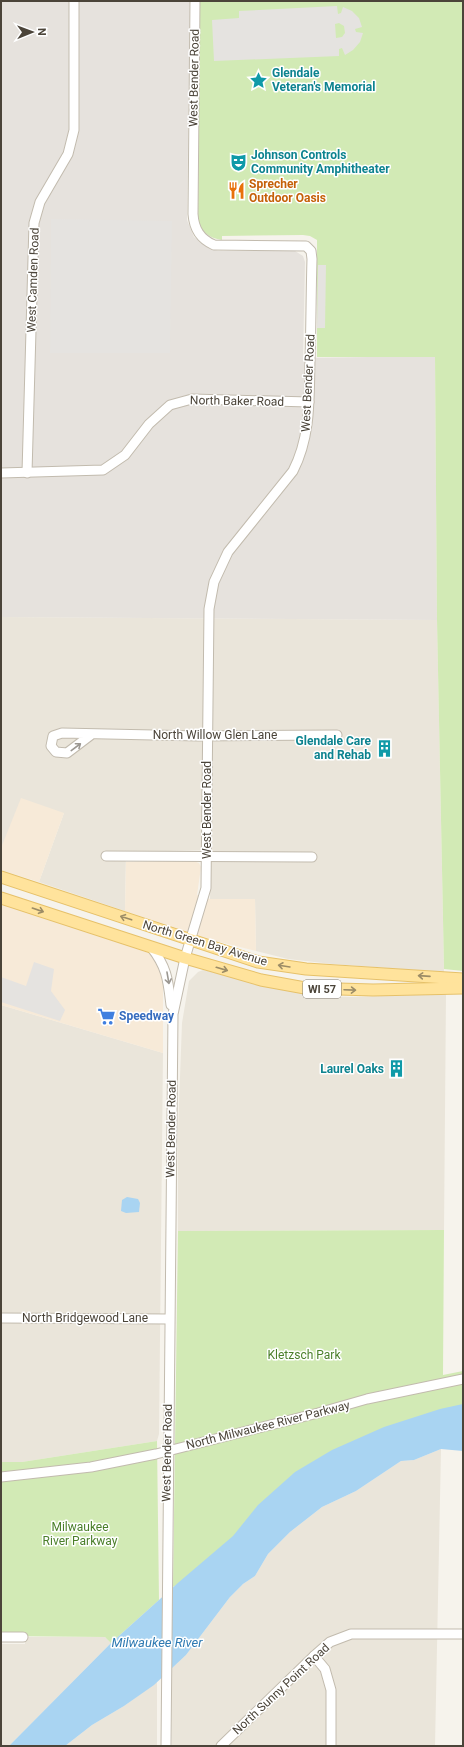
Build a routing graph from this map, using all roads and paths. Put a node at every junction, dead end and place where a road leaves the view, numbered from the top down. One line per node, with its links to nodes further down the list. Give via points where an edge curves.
1 (74, 1): 4 (street, West Camden Road, via 74,130 68,154 40,202 34,223)
2 (195, 1): 3 (street, West Bender Road, via 193,221 198,234 214,244 309,247 312,259)
3 (309, 402): 4 (street, North Baker Road, via 192,399 170,404 149,424 125,454 103,470); 8 (street, West Bender Road, via 301,456 293,471 228,552 214,582 209,609)
4 (27, 472): 5 (street, North Baker Road)
5 (1, 473)
6 (92, 734): 8 (street, North Willow Glen Lane)
7 (337, 735): 8 (street, North Willow Glen Lane)
8 (208, 736): 10 (street, West Bender Road)
9 (106, 856): 10 (street)
10 (207, 857): 11 (street); 14 (street, West Bender Road, via 204,895)
11 (312, 857)
12 (1, 877): 14 (main road, North Green Bay Avenue / WI 57, one-way to 12)
13 (1, 898): 15 (main road, North Green Bay Avenue / WI 57, one-way to 15)
14 (190, 939): 16 (street, West Bender Road); 17 (main road, North Green Bay Avenue / WI 57, one-way to 14, via 306,969 258,962)
15 (151, 947): 16 (main road, North Green Bay Avenue / WI 57); 19 (street, one-way to 19, via 167,973)
16 (185, 958): 18 (main road, North Green Bay Avenue / WI 57, one-way to 18, via 261,980 305,988); 19 (street, West Bender Road)
17 (463, 979)
18 (463, 988)
19 (173, 1014): 21 (street, West Bender Road)
20 (1, 1318): 21 (street, North Bridgewood Lane)
21 (169, 1319): 23 (street, West Bender Road)
22 (463, 1379): 23 (street, North Milwaukee River Parkway, via 367,1399)
23 (167, 1451): 24 (street, North Milwaukee River Parkway, via 91,1467); 29 (street, West Bender Road)
24 (1, 1478)
25 (463, 1634): 28 (street, North Sunny Point Road, via 351,1634 330,1642)
26 (1, 1637): 27 (street)
27 (23, 1637)
28 (314, 1656): 30 (street, North Sunny Point Road); 31 (street, via 325,1669 331,1690)
29 (166, 1746)
30 (221, 1746)
31 (331, 1746)

